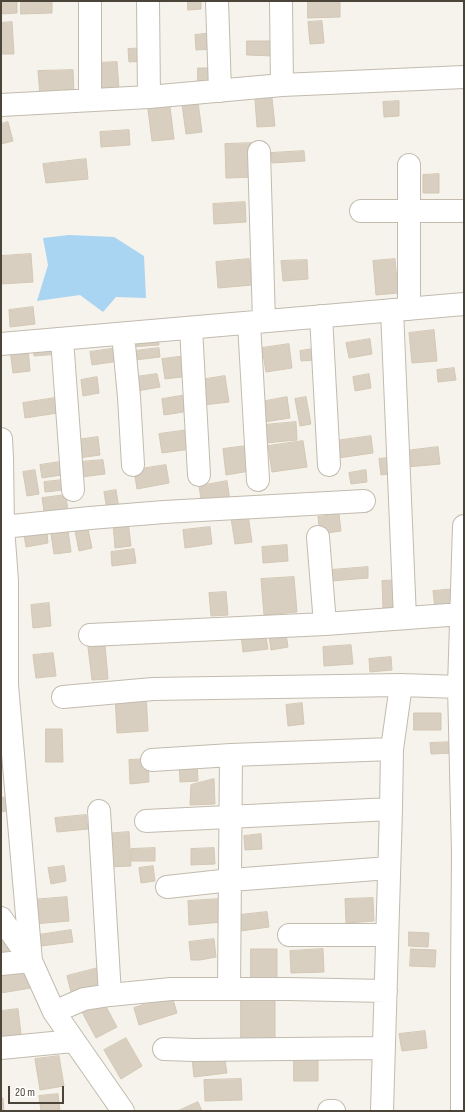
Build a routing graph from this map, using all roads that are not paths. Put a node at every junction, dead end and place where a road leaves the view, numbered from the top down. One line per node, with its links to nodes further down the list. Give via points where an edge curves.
1 (90, 1): 9 (street)
2 (148, 1): 8 (street)
3 (217, 1): 7 (street)
4 (281, 1): 6 (street)
5 (464, 77): 6 (street)
6 (282, 85): 7 (street)
7 (220, 91): 8 (street)
8 (149, 97): 9 (street)
9 (90, 100): 10 (street)
10 (1, 105)
11 (259, 152): 19 (street)
12 (409, 165): 13 (street)
13 (409, 210): 14 (street); 15 (street); 17 (street)
14 (361, 211)
15 (464, 211)
16 (464, 304): 17 (street)
17 (400, 309): 18 (street); 35 (street)
18 (321, 316): 19 (street); 26 (street)
19 (257, 322): 20 (street); 28 (street)
20 (190, 328): 21 (street); 27 (street)
21 (123, 334): 22 (street); 25 (street, via 130,397)
22 (62, 339): 23 (street); 29 (street)
23 (1, 344)
24 (1, 439): 32 (street)
25 (133, 464)
26 (329, 465)
27 (199, 475)
28 (258, 480)
29 (73, 490)
30 (364, 501): 32 (street, via 164,512)
31 (464, 526): 34 (street)
32 (3, 527): 54 (street, via 8,581 7,685)
33 (318, 537): 36 (street)
34 (462, 614): 35 (street); 39 (street)
35 (405, 618): 36 (street)
36 (325, 624): 37 (street)
37 (90, 635)
38 (401, 685): 39 (street); 40 (street, via 153,689); 41 (street)
39 (459, 687): 68 (street, via 463,852)
40 (63, 697)
41 (392, 749): 42 (street); 44 (street)
42 (231, 755): 43 (street); 46 (street)
43 (152, 760)
44 (391, 809): 46 (street); 48 (street)
45 (98, 811): 58 (street)
46 (230, 817): 47 (street); 49 (street)
47 (146, 821)
48 (389, 868): 49 (street); 53 (street)
49 (231, 880): 50 (street); 56 (street)
50 (167, 887)
51 (1, 918): 54 (street)
52 (289, 935): 53 (street)
53 (387, 935): 57 (street)
54 (31, 960): 55 (street); 59 (street)
55 (1, 964)
56 (229, 989): 57 (street); 58 (street, via 171,988)
57 (386, 991): 62 (street)
58 (110, 995): 59 (street, via 84,999)
59 (54, 1012): 60 (street)
60 (73, 1041): 61 (street); 64 (street)
61 (1, 1048)
62 (383, 1048): 63 (street); 67 (street)
63 (164, 1049)
64 (123, 1111)
65 (329, 1111): 66 (street)
66 (334, 1111)
67 (382, 1111)
68 (462, 1111)

